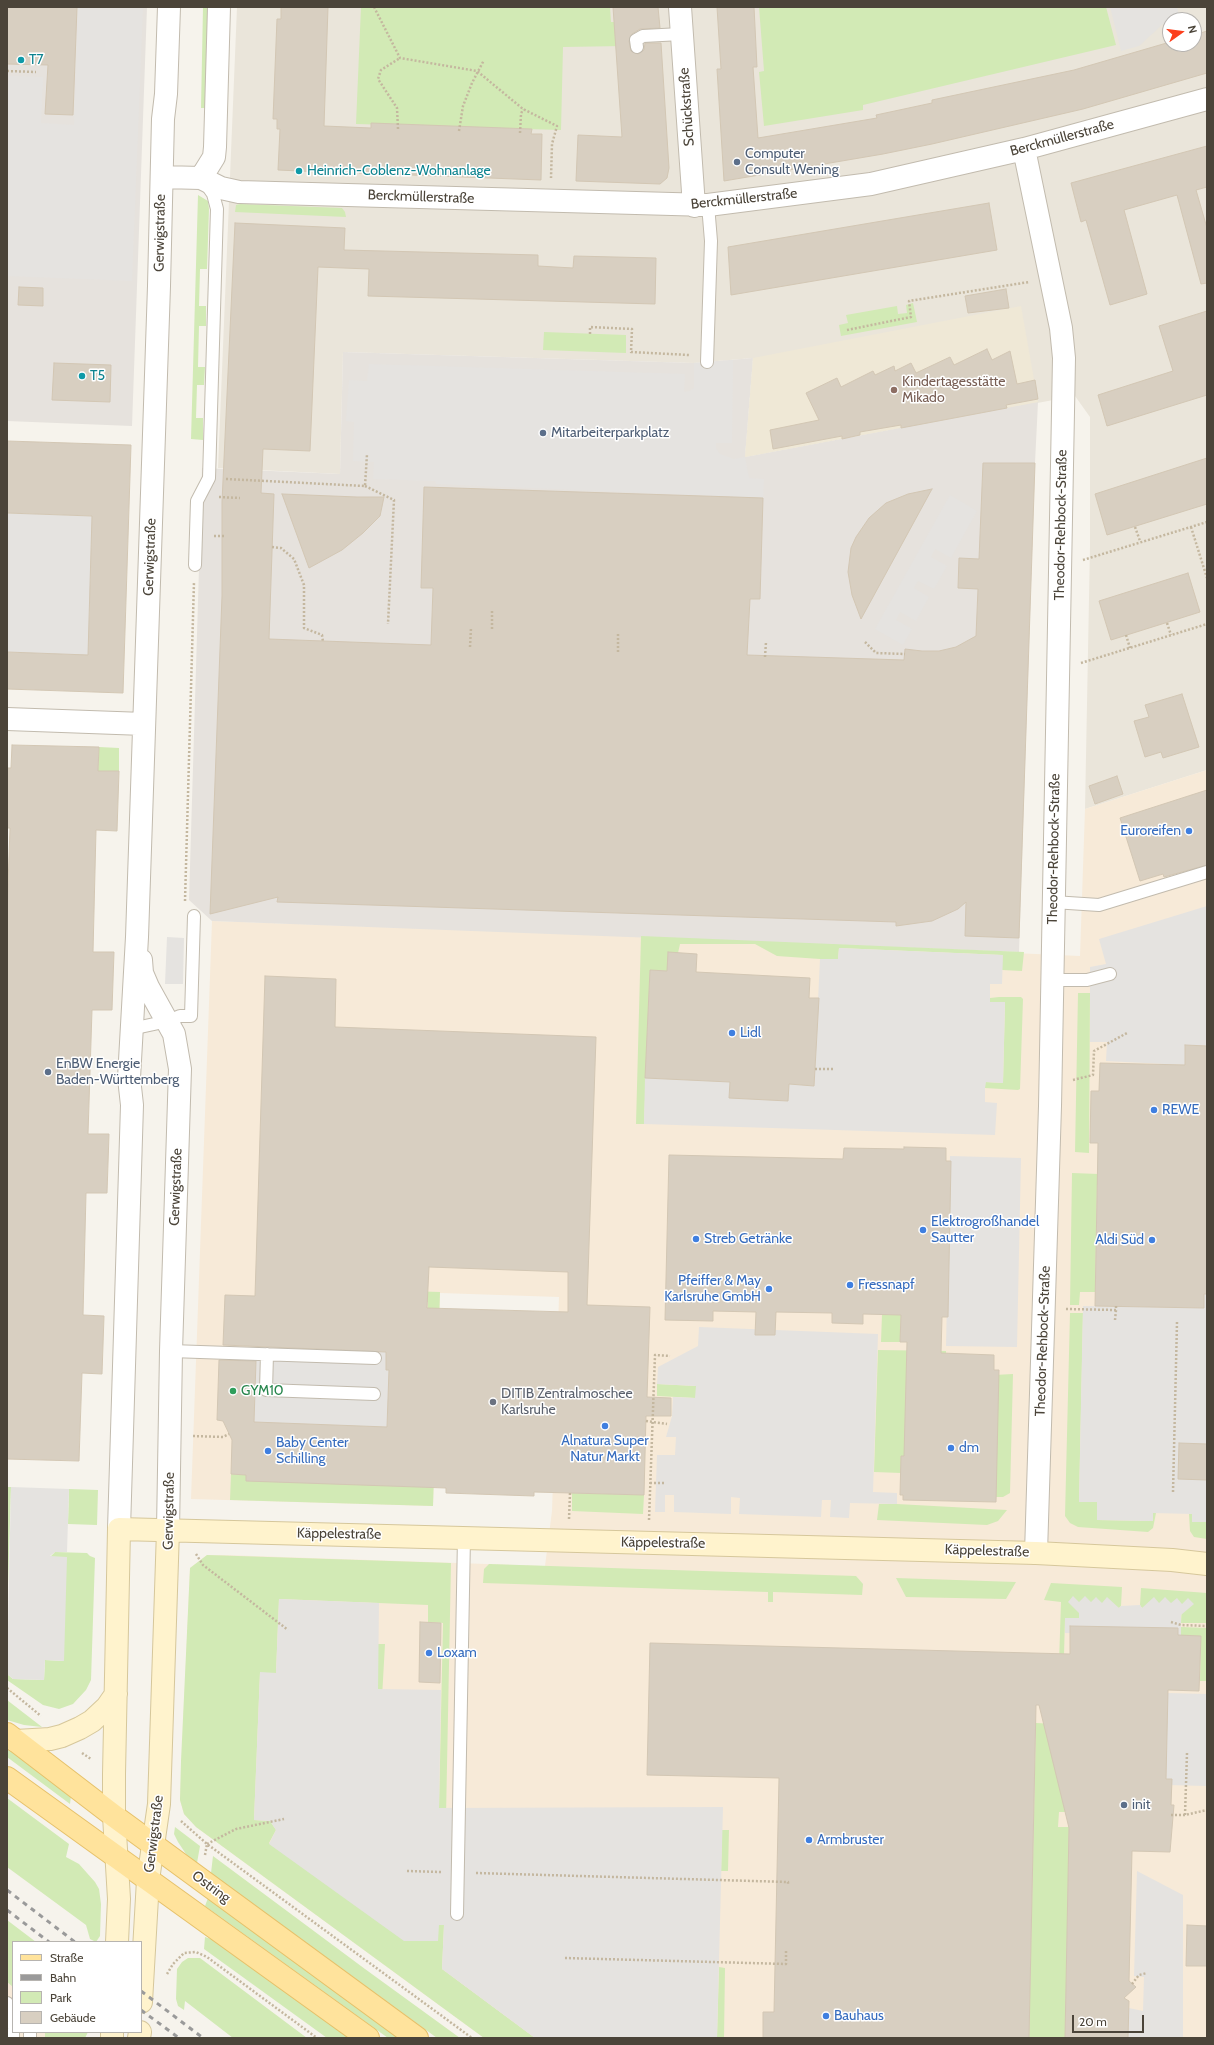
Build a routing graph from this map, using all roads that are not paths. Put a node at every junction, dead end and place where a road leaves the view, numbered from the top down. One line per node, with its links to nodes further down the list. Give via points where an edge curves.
1 (169, 7): 8 (street, Gerwigstraße)
2 (219, 7): 9 (street, via 214,157)
3 (680, 7): 4 (street, Schückstraße)
4 (682, 34): 5 (lane, via 643,36 636,40); 10 (street, Schückstraße)
5 (637, 47)
6 (1207, 98): 7 (street, Berckmüllerstraße)
7 (1024, 149): 10 (street, Berckmüllerstraße, via 871,184); 16 (street, Theodor-Rehbock-Straße, via 1064,345)
8 (162, 177): 9 (street, Gerwigstraße); 14 (street, Gerwigstraße)
9 (201, 178): 10 (street, Berckmüllerstraße, via 221,188 239,192); 12 (lane, via 213,194 217,209 209,478 197,501)
10 (701, 206): 11 (lane, via 711,241)
11 (707, 359)
12 (195, 565)
13 (7, 719): 14 (street)
14 (144, 724): 18 (street, Gerwigstraße)
15 (1207, 872): 16 (lane, via 1098,905)
16 (1053, 902): 20 (street, Theodor-Rehbock-Straße)
17 (194, 916): 21 (lane, via 191,1016 180,1016)
18 (137, 936): 21 (street, Gerwigstraße, via 142,972); 22 (street, Gerwigstraße)
19 (1110, 974): 20 (lane, via 1087,980)
20 (1051, 980): 30 (street, Theodor-Rehbock-Straße)
21 (168, 1021): 22 (lane); 23 (street, Gerwigstraße, via 178,1046 180,1069)
22 (131, 1029): 27 (street, Gerwigstraße, via 129,1078 132,1105)
23 (171, 1351): 24 (lane); 28 (street, Gerwigstraße, via 170,1435)
24 (267, 1354): 25 (lane); 26 (lane, via 266,1390)
25 (375, 1358)
26 (374, 1394)
27 (119, 1529): 28 (street, Käppelestraße); 32 (street, Gerwigstraße)
28 (174, 1530): 29 (street, Käppelestraße); 36 (street, Gerwigstraße, via 159,1804)
29 (464, 1537): 30 (street, Käppelestraße); 39 (lane)
30 (1036, 1553): 31 (street, Käppelestraße)
31 (1207, 1564)
32 (116, 1694): 33 (street, via 107,1707 80,1728 50,1739); 35 (street, Gerwigstraße)
33 (11, 1738): 35 (main road, Ostring)
34 (7, 1778): 37 (main road)
35 (114, 1816): 36 (main road, Ostring); 37 (street, Gerwigstraße)
36 (153, 1845): 38 (street, Gerwigstraße); 45 (main road, Ostring)
37 (116, 1858): 38 (main road); 40 (street, Gerwigstraße)
38 (148, 1880): 41 (street, Gerwigstraße); 44 (main road)
39 (457, 1914)
40 (116, 1941)
41 (142, 1985)
42 (7, 2003): 43 (lane)
43 (12, 2012)
44 (368, 2038)
45 (417, 2038)

